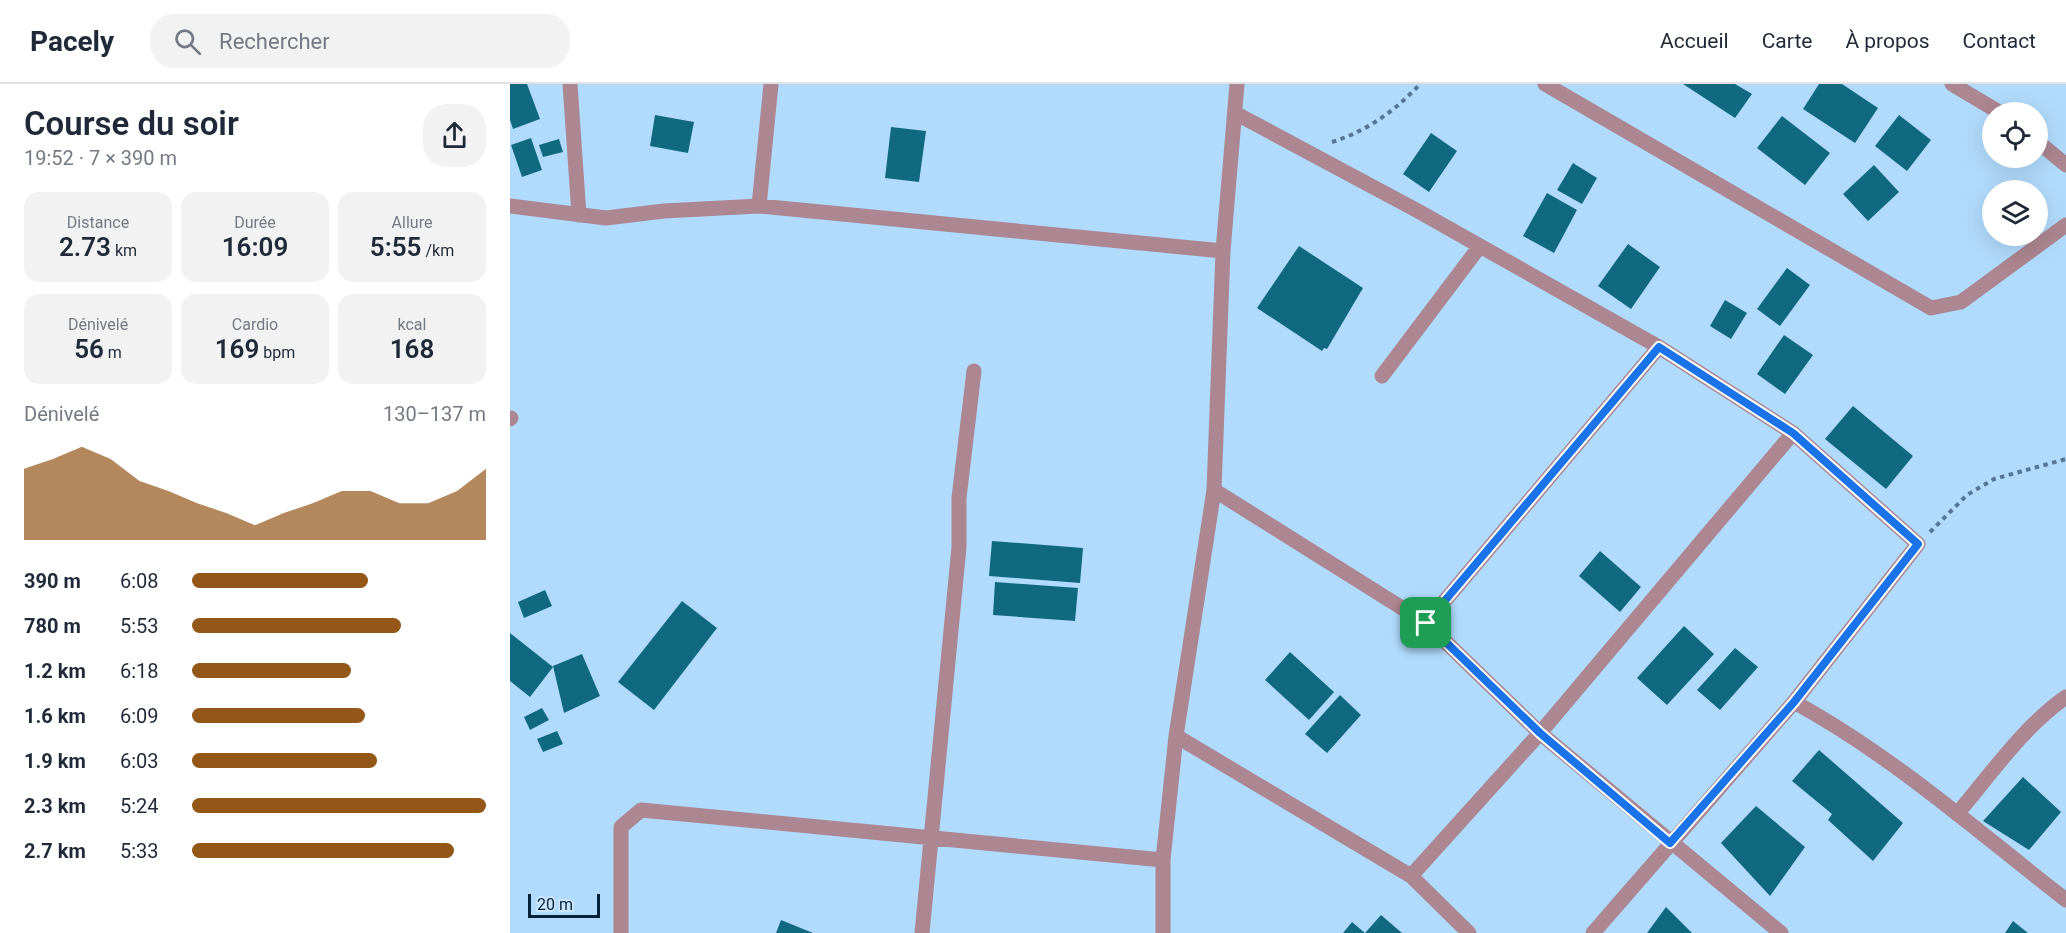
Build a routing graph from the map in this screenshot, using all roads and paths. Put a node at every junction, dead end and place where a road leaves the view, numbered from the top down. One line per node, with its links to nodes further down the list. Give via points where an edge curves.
1 (570, 84): 14 (street)
2 (771, 84): 13 (street)
3 (1237, 84): 8 (street)
4 (1420, 84): 9 (path, via 1371,126)
5 (1545, 84): 15 (street, via 1931,308 1961,302)
6 (1952, 84): 7 (street)
7 (1982, 102)
8 (1235, 113): 9 (street); 17 (street)
9 (1305, 150): 16 (street)
10 (2048, 150): 11 (street)
11 (2066, 165)
12 (510, 206): 14 (street)
13 (759, 206): 14 (street, via 606,218); 17 (street)
14 (579, 215)
15 (2066, 225)
16 (1479, 246): 18 (street); 20 (street)
17 (1223, 251): 23 (street)
18 (1659, 347): 21 (street); 25 (street)
19 (974, 371): 31 (street, via 959,498 959,547)
20 (1382, 376)
21 (1793, 433): 24 (street); 28 (street)
22 (2066, 459): 24 (path, via 1994,479 1967,495)
23 (1214, 490): 25 (street); 29 (street)
24 (1918, 544): 27 (street)
25 (1426, 623): 28 (street)
26 (2066, 697): 30 (street, via 2049,708)
27 (1794, 702): 30 (street, via 1852,735); 32 (street)
28 (1540, 733): 32 (street); 34 (street)
29 (1176, 736): 33 (street); 34 (street)
30 (1958, 814): 35 (street)
31 (932, 838): 33 (street); 36 (street, via 641,810 621,827); 37 (street)
32 (1670, 843): 40 (street); 41 (street)
33 (1163, 860): 38 (street)
34 (1411, 876): 39 (street)
35 (2066, 900)
36 (621, 933)
37 (922, 933)
38 (1163, 933)
39 (1469, 933)
40 (1593, 933)
41 (1781, 933)

